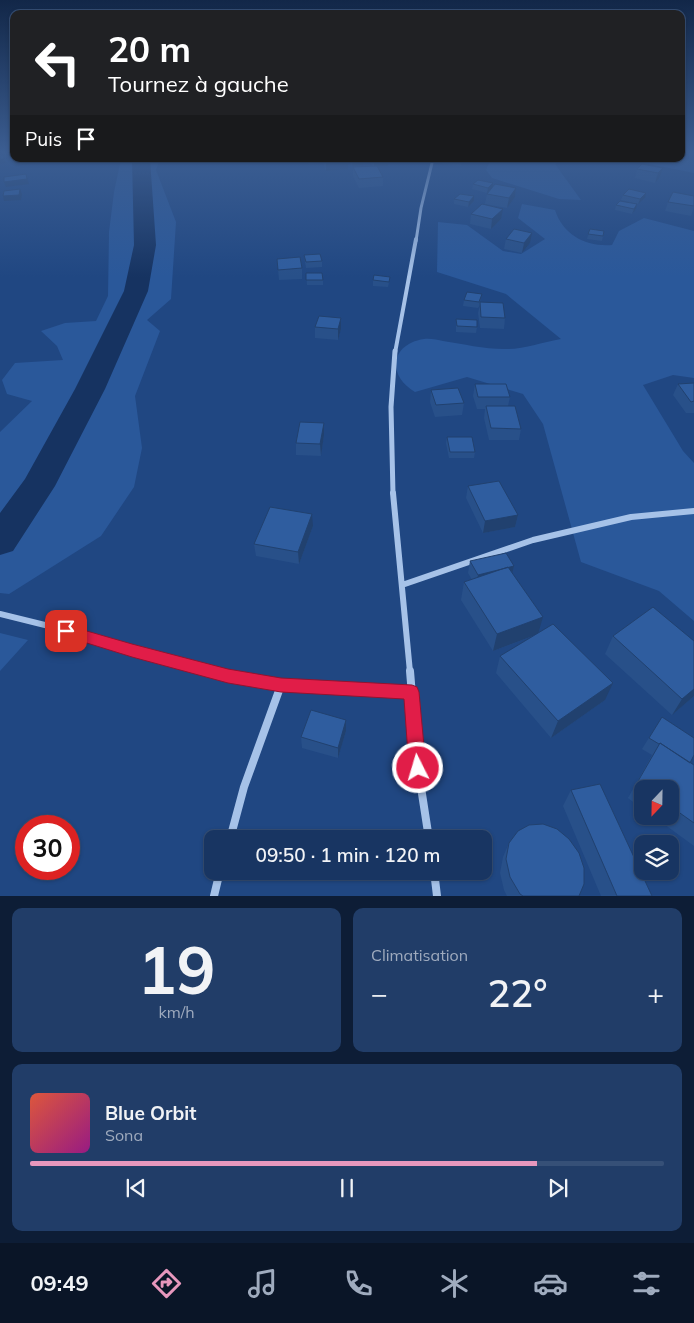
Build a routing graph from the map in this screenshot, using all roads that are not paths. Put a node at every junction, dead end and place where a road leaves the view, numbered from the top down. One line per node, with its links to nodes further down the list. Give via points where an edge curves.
1 (425, 193): 3 (street, via 392,379 393,494)
2 (694, 510): 3 (street, via 631,517 533,540)
3 (402, 585): 6 (street)
4 (0, 614): 5 (street, via 228,676)
5 (281, 685): 6 (street); 7 (street)
6 (412, 692): 8 (street, via 418,768)
7 (232, 830)
8 (428, 830)
9 (218, 880): 11 (street)
10 (435, 880): 12 (street)
11 (214, 896)
12 (437, 896)

